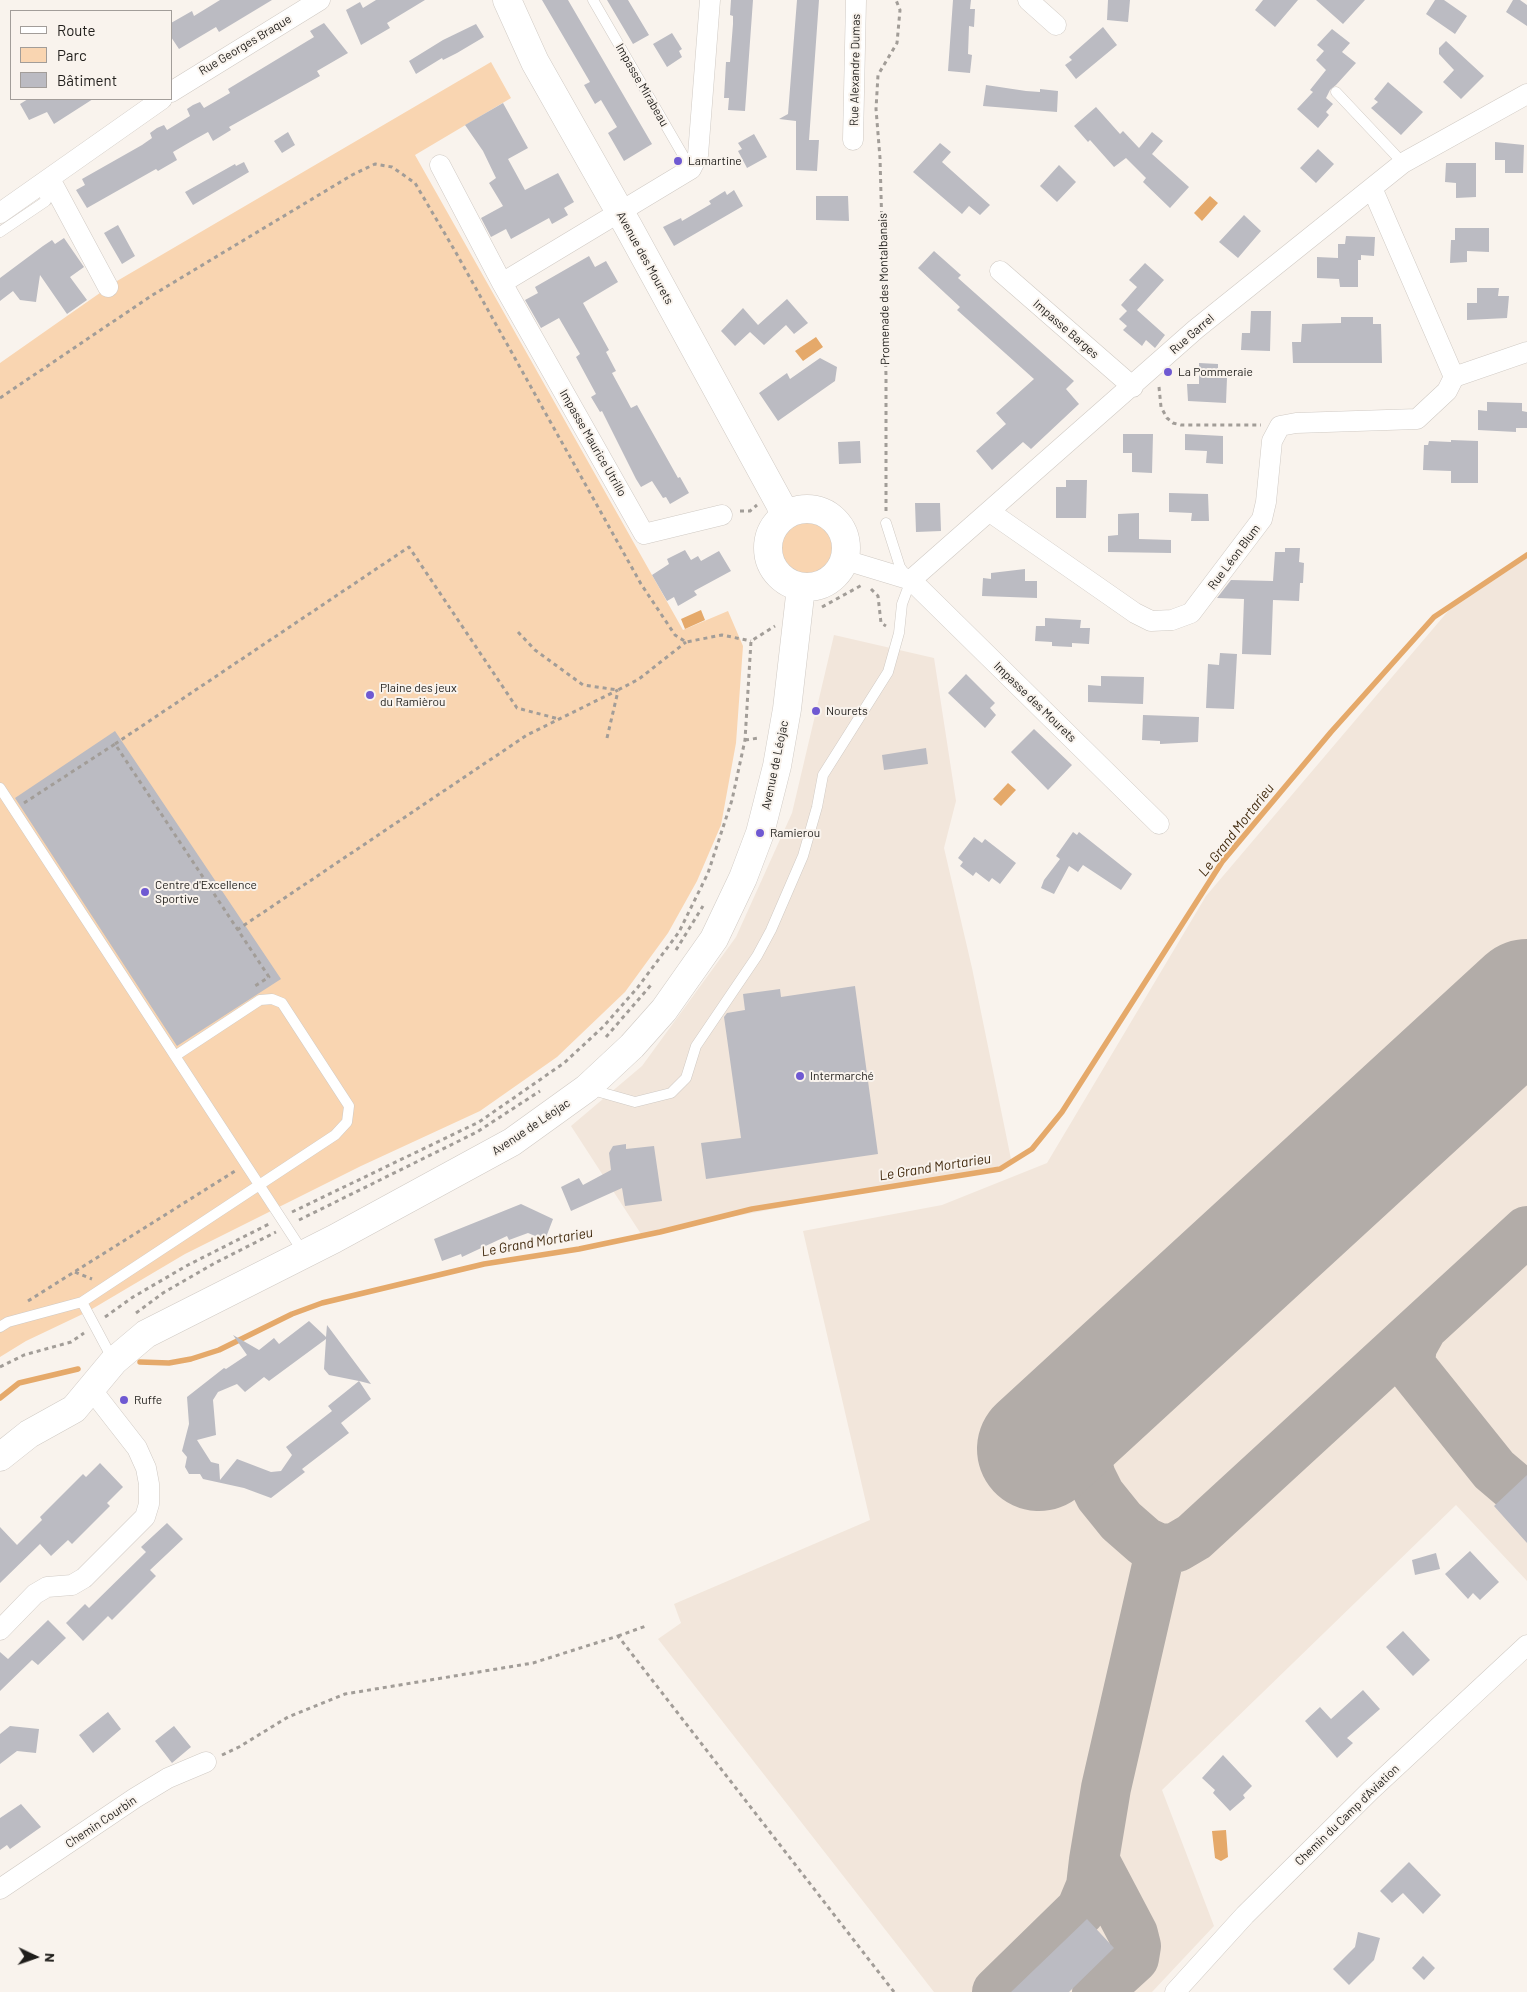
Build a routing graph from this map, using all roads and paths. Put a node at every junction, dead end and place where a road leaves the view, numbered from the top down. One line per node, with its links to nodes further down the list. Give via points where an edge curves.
1 (320, 0): 9 (street, Rue Georges Braque)
2 (507, 0): 19 (main road, Avenue des Mourets, via 536,62)
3 (594, 0): 16 (lane, Impasse Mirabeau)
4 (710, 0): 16 (street, via 698,155)
5 (856, 0): 13 (street, Rue Alexandre Dumas)
6 (896, 0): 34 (path, Promenade des Montalbanais, via 900,10 896,43 878,76 876,110 886,376)
7 (1028, 0): 8 (street)
8 (1056, 25)
9 (172, 91)
10 (1336, 92): 14 (lane)
11 (1527, 94): 14 (street, Rue Garrel)
12 (161, 100): 17 (street)
13 (853, 140)
14 (1403, 164): 18 (street, Rue Garrel)
15 (440, 165): 23 (street, Impasse Maurice Utrillo)
16 (691, 169): 19 (street)
17 (46, 182): 20 (street); 21 (lane, via 46,201); 24 (street)
18 (1372, 188): 26 (street, Rue Garrel, via 1196,329); 27 (street)
19 (619, 211): 23 (street); 33 (main road, Avenue des Mourets)
20 (0, 213)
21 (0, 232)
22 (1000, 271): 28 (street, Impasse Barges)
23 (502, 284): 32 (street, Impasse Maurice Utrillo, via 644,534)
24 (108, 287)
25 (1527, 352): 27 (street)
26 (1151, 371): 28 (street, Rue Garrel); 30 (path, via 1159,384 1161,407 1173,423 1253,424)
27 (1454, 377): 30 (street, via 1447,391 1417,419 1296,423 1280,426)
28 (1133, 387): 31 (street, Rue Garrel)
29 (0, 398): 44 (path, via 151,296 352,175 375,164 392,167 415,183 641,584 675,635)
30 (1278, 431): 31 (street, Rue Léon Blum, via 1272,442 1262,519 1190,613 1172,620 1151,621 1135,613)
31 (990, 512): 37 (street, Rue Garrel)
32 (722, 515)
33 (784, 516): 35 (main road, via 808,508 831,516 845,537 847,550); 38 (main road, via 770,534 769,557 780,577)
34 (886, 523): 37 (lane, via 900,567)
35 (844, 562): 36 (street); 38 (main road, via 827,582)
36 (874, 579): 37 (street); 39 (path, via 823,605); 42 (path, via 880,623)
37 (910, 579): 42 (lane, via 902,604); 55 (street, Impasse des Mourets)
38 (801, 587): 64 (main road, Avenue de Léojac, via 777,766 760,833 743,878 714,939 664,1010 632,1046)
39 (819, 611)
40 (781, 626): 43 (path, via 775,626)
41 (518, 632): 45 (path, via 535,650 583,686)
42 (899, 632): 64 (lane, via 888,672 823,775 803,856 771,930 696,1046 686,1078 671,1093 635,1102)
43 (751, 641): 44 (path, via 722,636); 50 (path)
44 (686, 642): 45 (path, via 639,679)
45 (618, 690): 46 (path); 48 (path)
46 (559, 719): 51 (path, via 517,708 409,547); 57 (path, via 527,735)
47 (760, 730): 49 (path)
48 (607, 738)
49 (758, 738): 50 (path); 52 (path)
50 (745, 740): 67 (path, via 732,800 708,873 679,932 604,1026 564,1063 479,1122)
51 (115, 744): 54 (path); 57 (path)
52 (757, 747)
53 (0, 788): 54 (lane)
54 (14, 810): 62 (lane)
55 (1159, 824)
56 (705, 902): 58 (path)
57 (237, 930): 60 (path, via 269,977)
58 (672, 957)
59 (656, 980): 61 (path)
60 (253, 987)
61 (600, 1044)
62 (175, 1056): 65 (lane); 66 (lane, via 260,1000 272,999 282,1003 349,1106 347,1122 335,1135)
63 (549, 1086): 68 (path, via 477,1132)
64 (587, 1088): 69 (main road, Avenue de Léojac, via 512,1142)
65 (246, 1165): 66 (lane); 71 (path)
66 (259, 1185): 67 (lane); 70 (lane)
67 (280, 1218): 68 (lane); 73 (path, via 132,1296)
68 (286, 1227): 69 (lane); 72 (path, via 185,1280)
69 (304, 1254): 75 (main road, Avenue de Léojac, via 146,1334)
70 (82, 1302): 73 (lane); 74 (lane)
71 (26, 1303)
72 (134, 1316)
73 (94, 1326): 75 (lane); 76 (path, via 71,1342 24,1355)
74 (0, 1327)
75 (114, 1361): 77 (main road, Avenue de Léojac)
76 (0, 1367)
77 (92, 1389): 78 (main road, Avenue de Léojac, via 74,1409 29,1434); 80 (street, via 137,1448 146,1468 149,1504 145,1517 84,1578 72,1585 47,1588 35,1594)
78 (0, 1457)
79 (646, 1626): 81 (path)
80 (0, 1630)
81 (618, 1636): 83 (path, via 533,1663 345,1694 288,1717 239,1747); 86 (path)
82 (1527, 1645): 85 (street, Chemin du Camp d'Aviation, via 1245,1915)
83 (206, 1762): 84 (street, Chemin Courbin, via 160,1783)
84 (0, 1890)
85 (1181, 1989)
86 (894, 1992)

